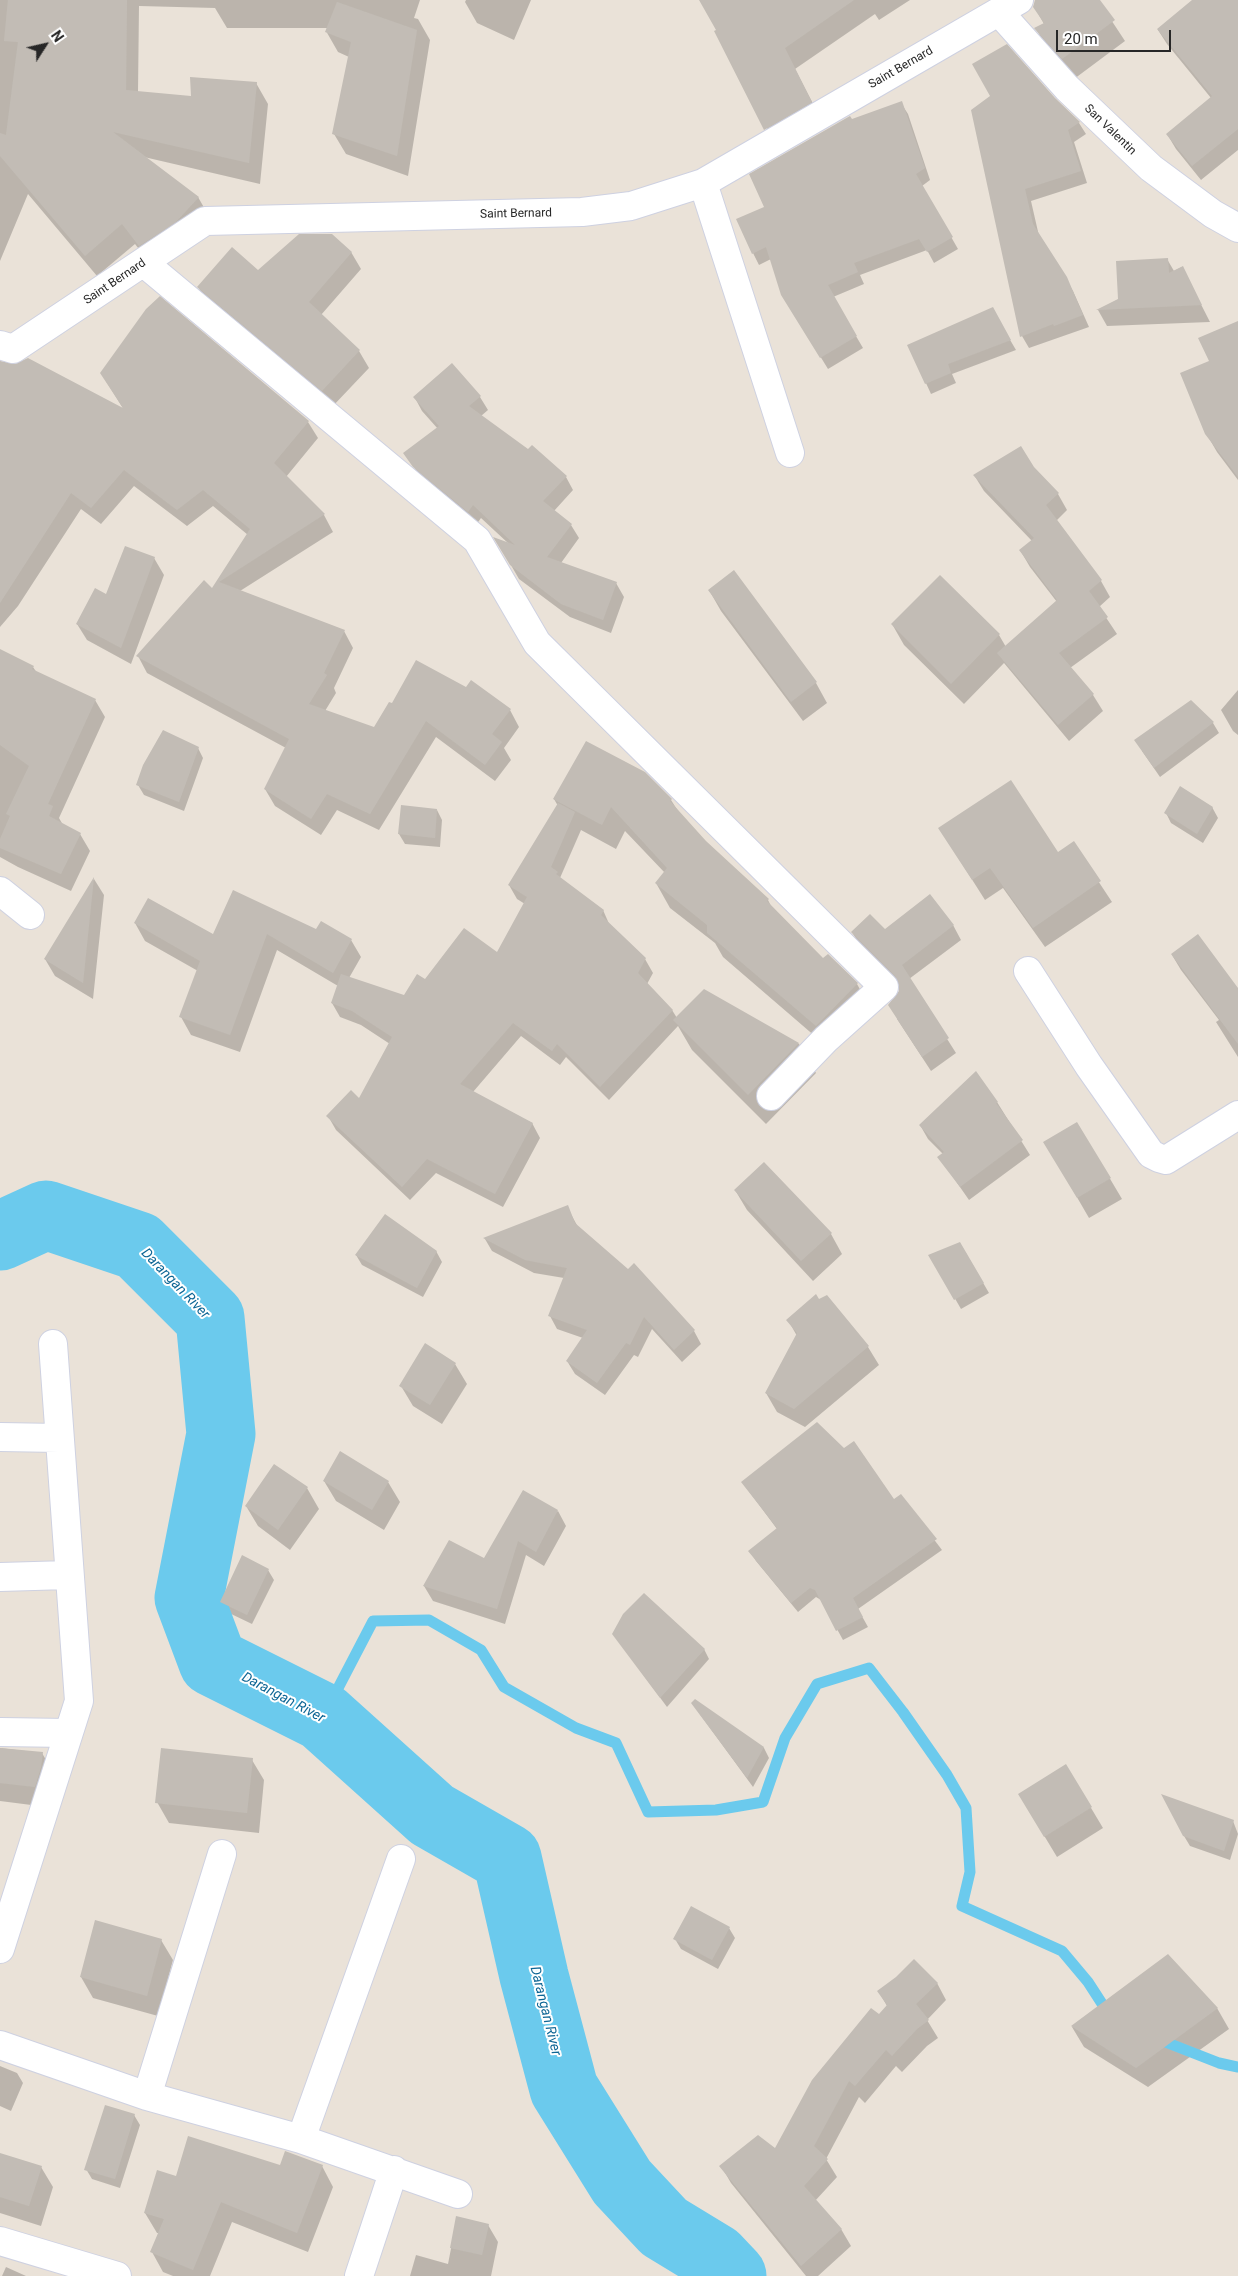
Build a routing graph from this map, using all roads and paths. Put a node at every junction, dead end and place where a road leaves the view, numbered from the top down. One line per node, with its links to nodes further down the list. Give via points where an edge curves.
1 (1009, 6): 2 (street, Saint Bernard); 3 (street, San Valentin, via 1067,88 1151,168 1213,214)
2 (702, 182): 4 (street, Saint Bernard, via 631,206 582,212 205,221); 6 (street)
3 (1238, 228)
4 (144, 263): 5 (street, Saint Bernard); 10 (street, via 477,540 536,643 884,986)
5 (7, 347)
6 (790, 453)
7 (0, 891): 8 (street)
8 (30, 915)
9 (1028, 971): 11 (street, via 1144,1146 1159,1158 1166,1160)
10 (771, 1096)
11 (1238, 1115)
12 (53, 1344): 14 (street)
13 (0, 1437): 14 (street)
14 (59, 1438): 15 (street)
15 (68, 1575): 16 (street); 18 (street, via 79,1701)
16 (0, 1577)
17 (0, 1732): 18 (street)
18 (68, 1733): 21 (street)
19 (222, 1854): 23 (street)
20 (401, 1859): 24 (street)
21 (0, 1949)
22 (0, 2046): 23 (street)
23 (147, 2096): 24 (street)
24 (301, 2139): 25 (street)
25 (394, 2170): 26 (street); 29 (street)
26 (458, 2194)
27 (0, 2240): 28 (street)
28 (117, 2276)
29 (359, 2276)

